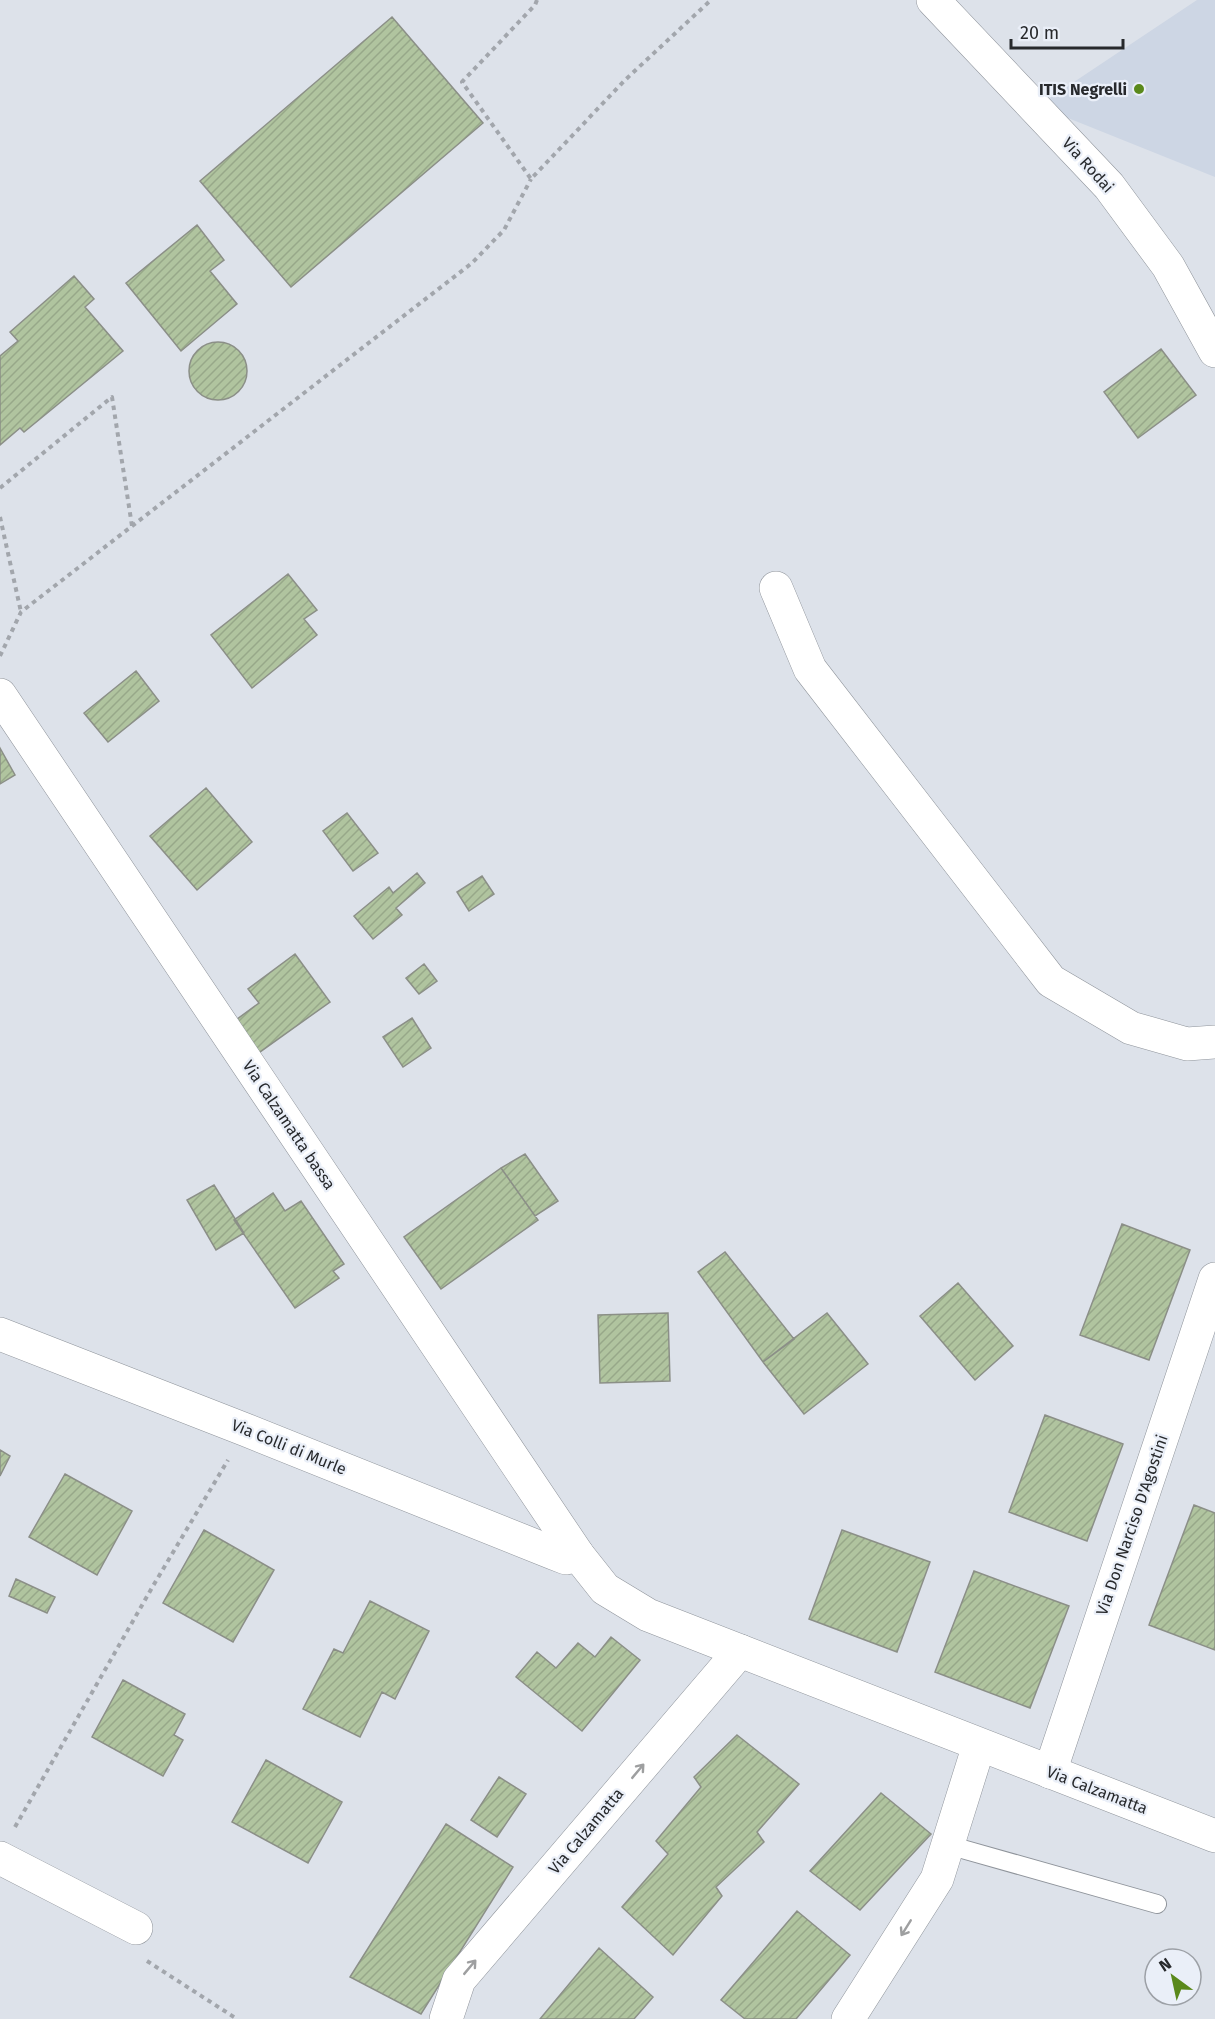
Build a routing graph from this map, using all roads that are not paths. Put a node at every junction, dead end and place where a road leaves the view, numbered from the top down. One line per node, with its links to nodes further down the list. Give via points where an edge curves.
1 (933, 0): 2 (street, Via Rodai, via 1109,186 1168,266)
2 (1215, 351)
3 (777, 588): 5 (street, via 810,669 1051,981 1131,1028 1187,1044)
4 (0, 695): 8 (street, Via Calzamatta bassa)
5 (1215, 1042)
6 (1215, 1279): 11 (street, Via Don Narciso D'Agostini)
7 (0, 1334): 8 (street, Via Colli di Murle, via 566,1558)
8 (578, 1555): 9 (street, Via Calzamatta, via 605,1589 648,1616)
9 (740, 1651): 10 (street, Via Calzamatta); 17 (street, Via Calzamatta, one-way to 9, via 459,1980)
10 (979, 1745): 11 (street, Via Calzamatta); 13 (street)
11 (1050, 1772): 12 (street, Via Calzamatta)
12 (1215, 1836)
13 (948, 1845): 15 (lane); 18 (street, one-way to 18, via 937,1879)
14 (5, 1846): 16 (street)
15 (1157, 1904)
16 (136, 1928)
17 (446, 2019)
18 (848, 2019)

